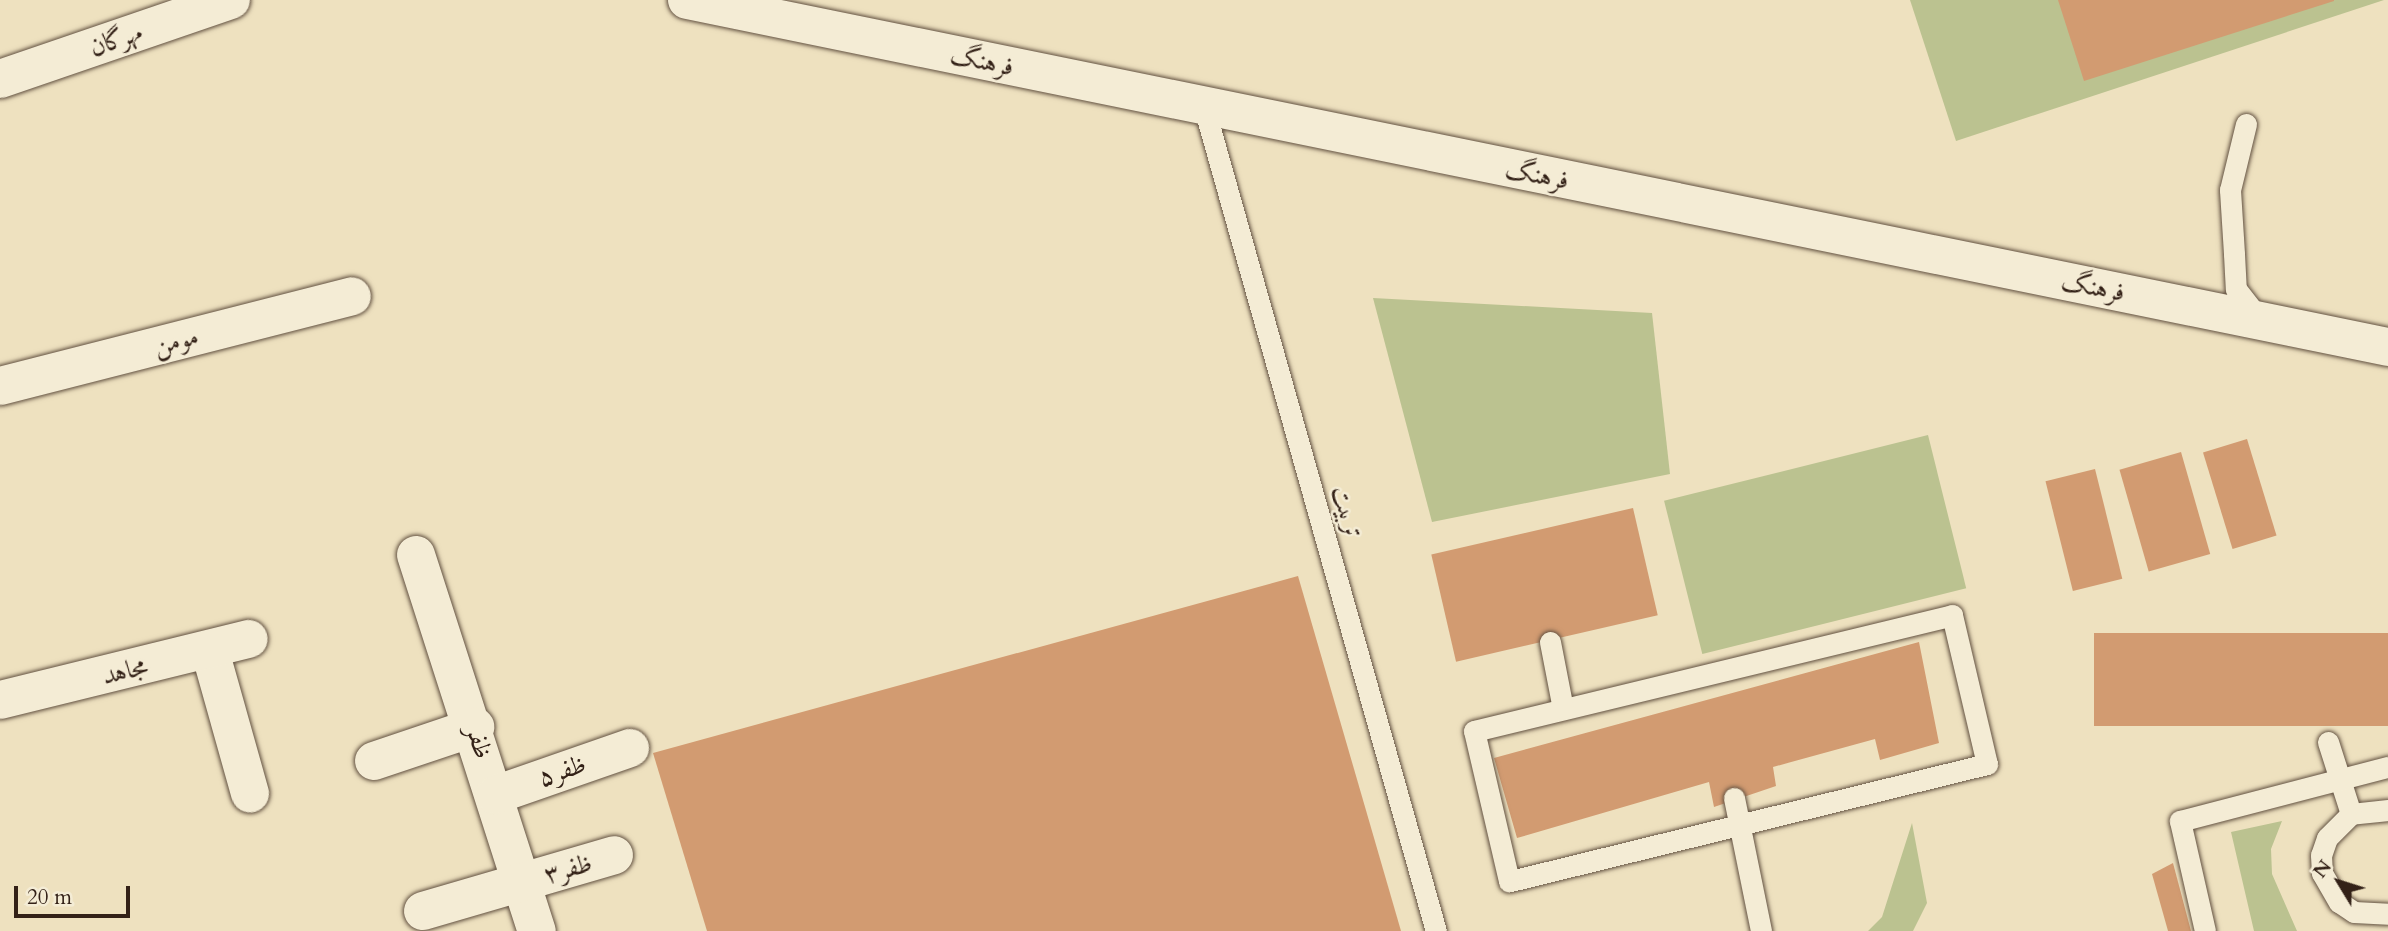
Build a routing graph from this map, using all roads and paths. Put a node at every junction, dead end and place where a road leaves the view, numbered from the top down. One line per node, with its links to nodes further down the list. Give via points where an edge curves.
1 (231, 0): 3 (street, مهرگان)
2 (687, 0): 4 (street, فرهنگ)
3 (0, 79)
4 (1204, 107): 7 (street, فرهنگ); 33 (lane, تربیت)
5 (2246, 124): 7 (lane, via 2230,190 2236,289)
6 (352, 296): 9 (street, مومن)
7 (2261, 321): 8 (street, فرهنگ)
8 (2388, 347)
9 (0, 386)
10 (416, 555): 16 (street, ظفر)
11 (249, 639): 13 (street, مجاهد)
12 (1549, 642): 15 (lane)
13 (210, 651): 14 (street, مجاهد); 22 (street)
14 (0, 700)
15 (1563, 709): 27 (lane, via 1474,731 1509,881); 27 (lane, via 1952,615 1987,764)
16 (475, 727): 19 (street); 23 (street, ظفر)
17 (2328, 742): 21 (lane)
18 (630, 748): 23 (street, ظفر۵)
19 (374, 761)
20 (2388, 767): 21 (lane)
21 (2339, 780): 26 (lane); 35 (lane, via 2180,821)
22 (250, 793)
23 (495, 794): 29 (street, ظفر)
24 (1734, 798): 27 (lane)
25 (2388, 810): 26 (lane)
26 (2351, 814): 31 (lane, via 2327,838 2322,873 2333,896 2354,912)
27 (1740, 824): 34 (lane)
28 (614, 855): 29 (street, ظفر۳)
29 (522, 882): 30 (street, ظفر۳); 32 (street, ظفر)
30 (423, 911)
31 (2388, 914)
32 (537, 931)
33 (1436, 931)
34 (1761, 931)
35 (2206, 931)

